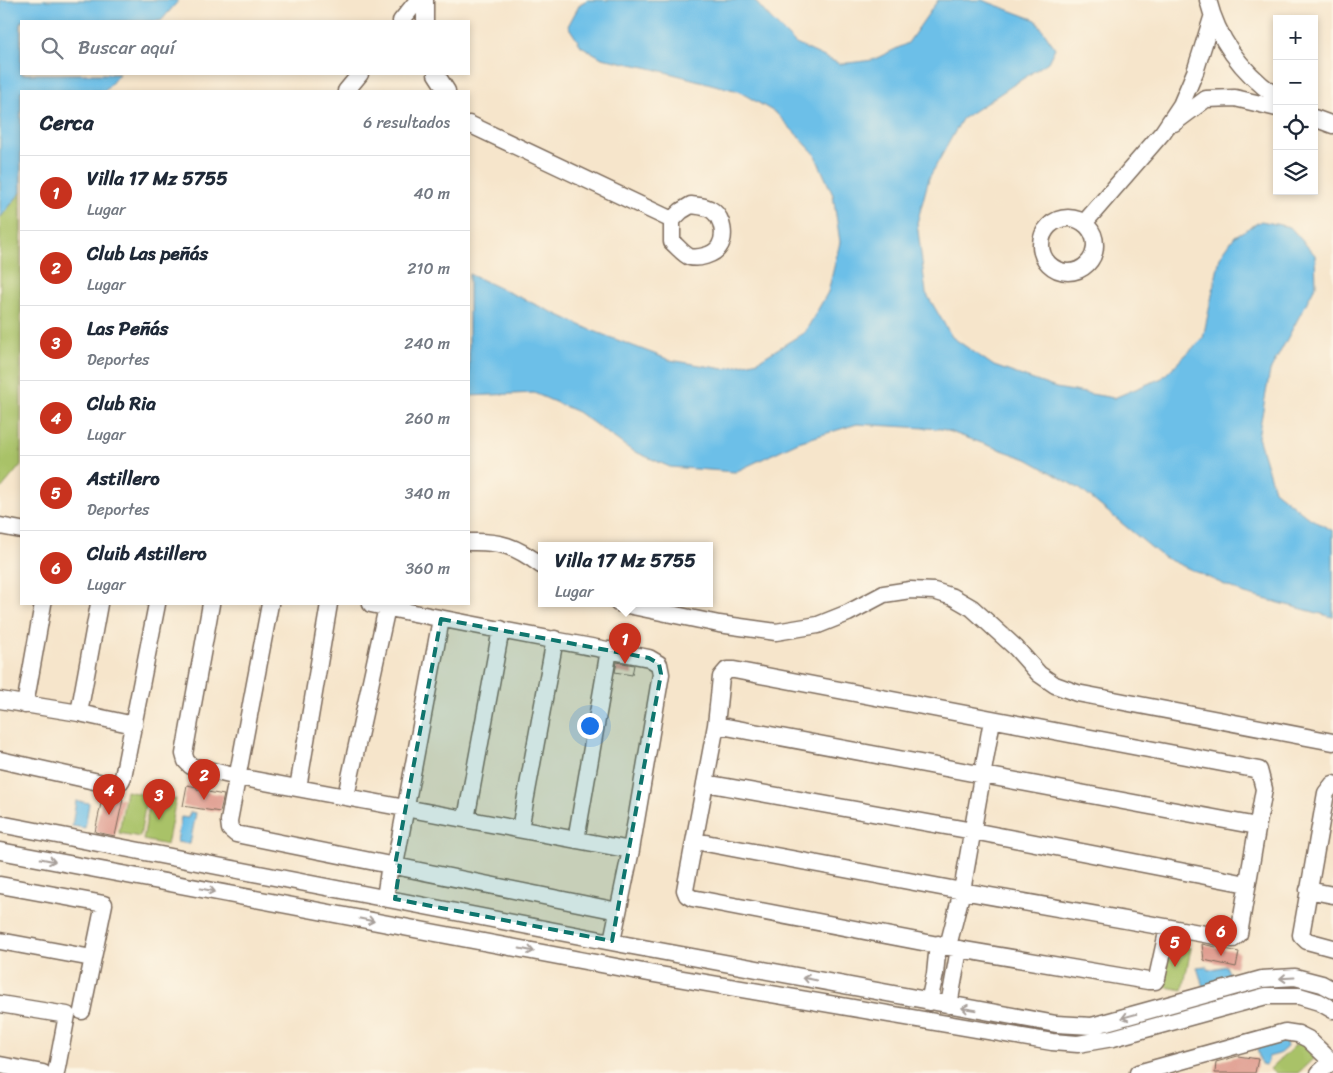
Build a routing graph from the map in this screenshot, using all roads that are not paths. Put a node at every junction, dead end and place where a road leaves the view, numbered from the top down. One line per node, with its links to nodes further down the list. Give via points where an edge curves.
1 (418, 0): 5 (street)
2 (425, 0): 6 (street)
3 (1208, 0): 4 (street)
4 (1212, 18): 11 (street, via 1246,70); 16 (street, via 1196,72 1181,105)
5 (402, 20)
6 (425, 20)
7 (359, 75): 9 (street)
8 (437, 75): 10 (street)
9 (347, 90)
10 (446, 90)
11 (1273, 94)
12 (1273, 107): 16 (street, via 1235,98 1206,99)
13 (1318, 119): 15 (street)
14 (470, 124): 17 (street)
15 (1333, 124)
16 (1163, 132): 18 (street)
17 (672, 220)
18 (1085, 222)
19 (0, 527): 20 (street)
20 (20, 530)
21 (470, 542): 22 (street, via 490,541 514,548)
22 (538, 563)
23 (43, 605): 36 (street)
24 (99, 605): 37 (street)
25 (156, 605): 39 (street)
26 (211, 605): 44 (street, via 184,754 191,766)
27 (270, 605): 44 (street)
28 (329, 605): 47 (street)
29 (379, 605): 31 (street); 48 (street)
30 (637, 607): 41 (street, via 776,632 818,625 884,594 934,591 972,608 1039,674 1055,685 1077,693)
31 (441, 619): 32 (street); 49 (street)
32 (501, 629): 33 (street); 50 (street)
33 (555, 639): 34 (street); 53 (street)
34 (609, 650): 56 (street); 58 (street, via 649,658 659,664 661,674)
35 (0, 700): 36 (street)
36 (25, 705): 37 (street)
37 (79, 713): 39 (street)
38 (992, 720): 40 (street, via 727,670 721,677); 43 (street); 52 (street, via 1259,770 1264,789)
39 (134, 724): 42 (street, via 123,777 112,785)
40 (716, 724): 43 (street); 45 (street)
41 (1333, 742)
42 (0, 760)
43 (982, 774): 52 (street); 54 (street)
44 (238, 776): 47 (street); 61 (street, via 229,821 230,829 236,834)
45 (705, 783): 54 (street); 57 (street)
46 (1333, 784): 55 (street, via 1326,793)
47 (298, 788): 48 (street)
48 (346, 796): 49 (street)
49 (406, 808): 50 (street); 61 (street)
50 (466, 819): 53 (street)
51 (0, 824): 60 (street)
52 (1257, 826): 63 (street)
53 (520, 829): 56 (street)
54 (974, 831): 63 (street); 66 (street)
55 (1326, 836): 65 (street)
56 (576, 840): 58 (street)
57 (695, 841): 66 (street); 73 (street, via 685,890 692,898)
58 (631, 850): 69 (street)
59 (0, 851): 62 (street, one-way to 62)
60 (154, 854): 62 (street); 68 (street)
61 (395, 865): 68 (street); 69 (street)
62 (151, 880): 76 (street, one-way to 76)
63 (1247, 884): 70 (street, via 1236,938)
64 (0, 885): 75 (street, via 104,904)
65 (1308, 890): 67 (street); 74 (street, via 1301,935 1307,941)
66 (962, 891): 70 (street); 73 (street)
67 (1333, 895)
68 (390, 899): 72 (street)
69 (618, 911): 72 (street)
70 (1168, 928): 73 (street, via 1155,981)
71 (0, 941): 75 (street)
72 (620, 943): 76 (street); 80 (street, one-way to 72)
73 (948, 946): 80 (street, via 935,974); 82 (street)
74 (1333, 948)
75 (92, 958): 84 (street)
76 (623, 968): 86 (street)
77 (1262, 979): 78 (street, one-way to 77, via 1295,977); 79 (street); 85 (street, one-way to 85, via 1092,1026)
78 (1333, 990)
79 (1266, 996): 83 (street, via 1299,996); 86 (street, via 1113,1038)
80 (928, 1002): 82 (street)
81 (0, 1004): 90 (street, via 67,1015)
82 (949, 1005): 85 (street, one-way to 82, via 1056,1024)
83 (1333, 1010)
84 (82, 1011)
85 (1079, 1025): 86 (street)
86 (1078, 1044)
87 (1333, 1061): 91 (street, via 1308,1039 1285,1032); 92 (street)
88 (0, 1065): 89 (street)
89 (44, 1073)
90 (56, 1073)
91 (1138, 1073)
92 (1319, 1073)

